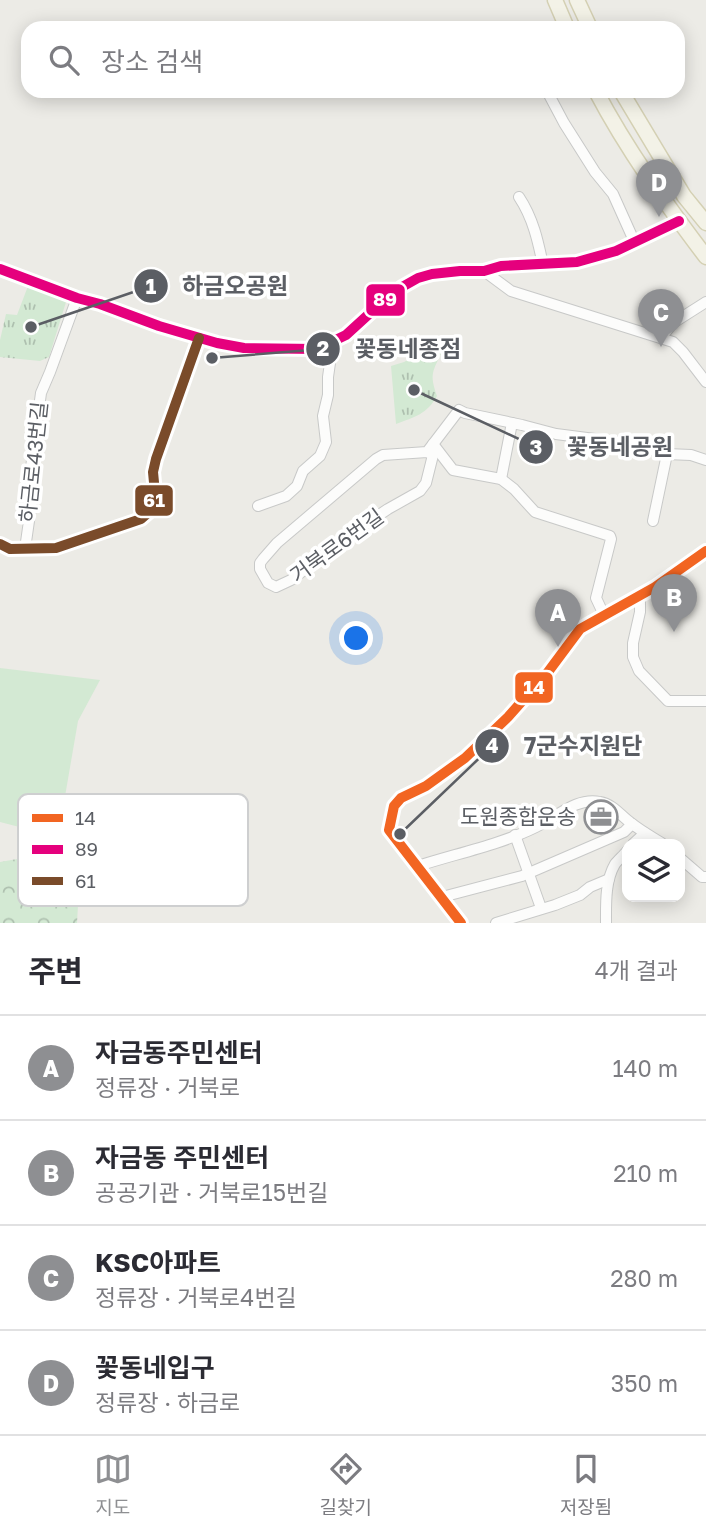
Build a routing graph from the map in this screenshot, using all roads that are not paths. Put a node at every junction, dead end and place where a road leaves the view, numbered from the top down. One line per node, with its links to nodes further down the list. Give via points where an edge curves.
1 (555, 0): 3 (main road)
2 (579, 0): 4 (main road)
3 (564, 21)
4 (587, 21)
5 (551, 98): 11 (street, via 613,194)
6 (600, 98): 9 (main road)
7 (625, 98): 10 (main road, via 684,196)
8 (519, 197): 13 (street, via 536,231)
9 (679, 221): 11 (street); 12 (main road)
10 (706, 223)
11 (635, 243): 13 (street, via 577,262)
12 (706, 257)
13 (543, 265): 15 (street)
14 (0, 269): 16 (street)
15 (484, 271): 19 (street, via 511,291); 20 (street, via 418,278)
16 (76, 298): 18 (street); 30 (street, 하금로43번길, via 41,393)
17 (706, 302): 19 (street, via 673,323)
18 (199, 338): 20 (street, via 244,348 317,349); 30 (street, via 156,459 154,502 149,512 129,524 56,548)
19 (661, 338): 21 (street, via 673,342)
20 (333, 342): 27 (street, via 323,416 326,442 320,456 286,496)
21 (706, 382)
22 (512, 423): 23 (street, via 458,410); 24 (street); 26 (street)
23 (430, 448): 23 (street, 거북로6번길, via 432,463 421,491 358,529 291,580 276,587 268,583 260,563 270,551 376,458); 26 (street, via 453,470)
24 (667, 454): 25 (street); 28 (street)
25 (706, 460)
26 (501, 479): 33 (street, via 535,512 610,536 596,598)
27 (258, 506)
28 (653, 521)
29 (0, 544): 30 (street)
30 (24, 549)
31 (706, 551): 32 (street)
32 (640, 596): 33 (street); 34 (street, via 633,643 639,671 668,701)
33 (604, 615): 42 (street, via 580,629 508,717 465,758 394,806 389,830)
34 (706, 701)
35 (632, 824): 36 (street); 37 (street, via 602,802 582,802); 43 (street, via 624,832)
36 (645, 833): 38 (street); 39 (street)
37 (515, 835): 42 (street); 43 (street)
38 (638, 839)
39 (655, 839)
40 (622, 856): 45 (street)
41 (685, 863): 44 (street)
42 (418, 866): 46 (street)
43 (530, 872): 46 (street); 47 (street)
44 (706, 877)
45 (609, 879): 47 (street); 50 (street)
46 (442, 897): 48 (street)
47 (541, 908): 49 (street)
48 (461, 923)
49 (496, 923)
50 (606, 923)

